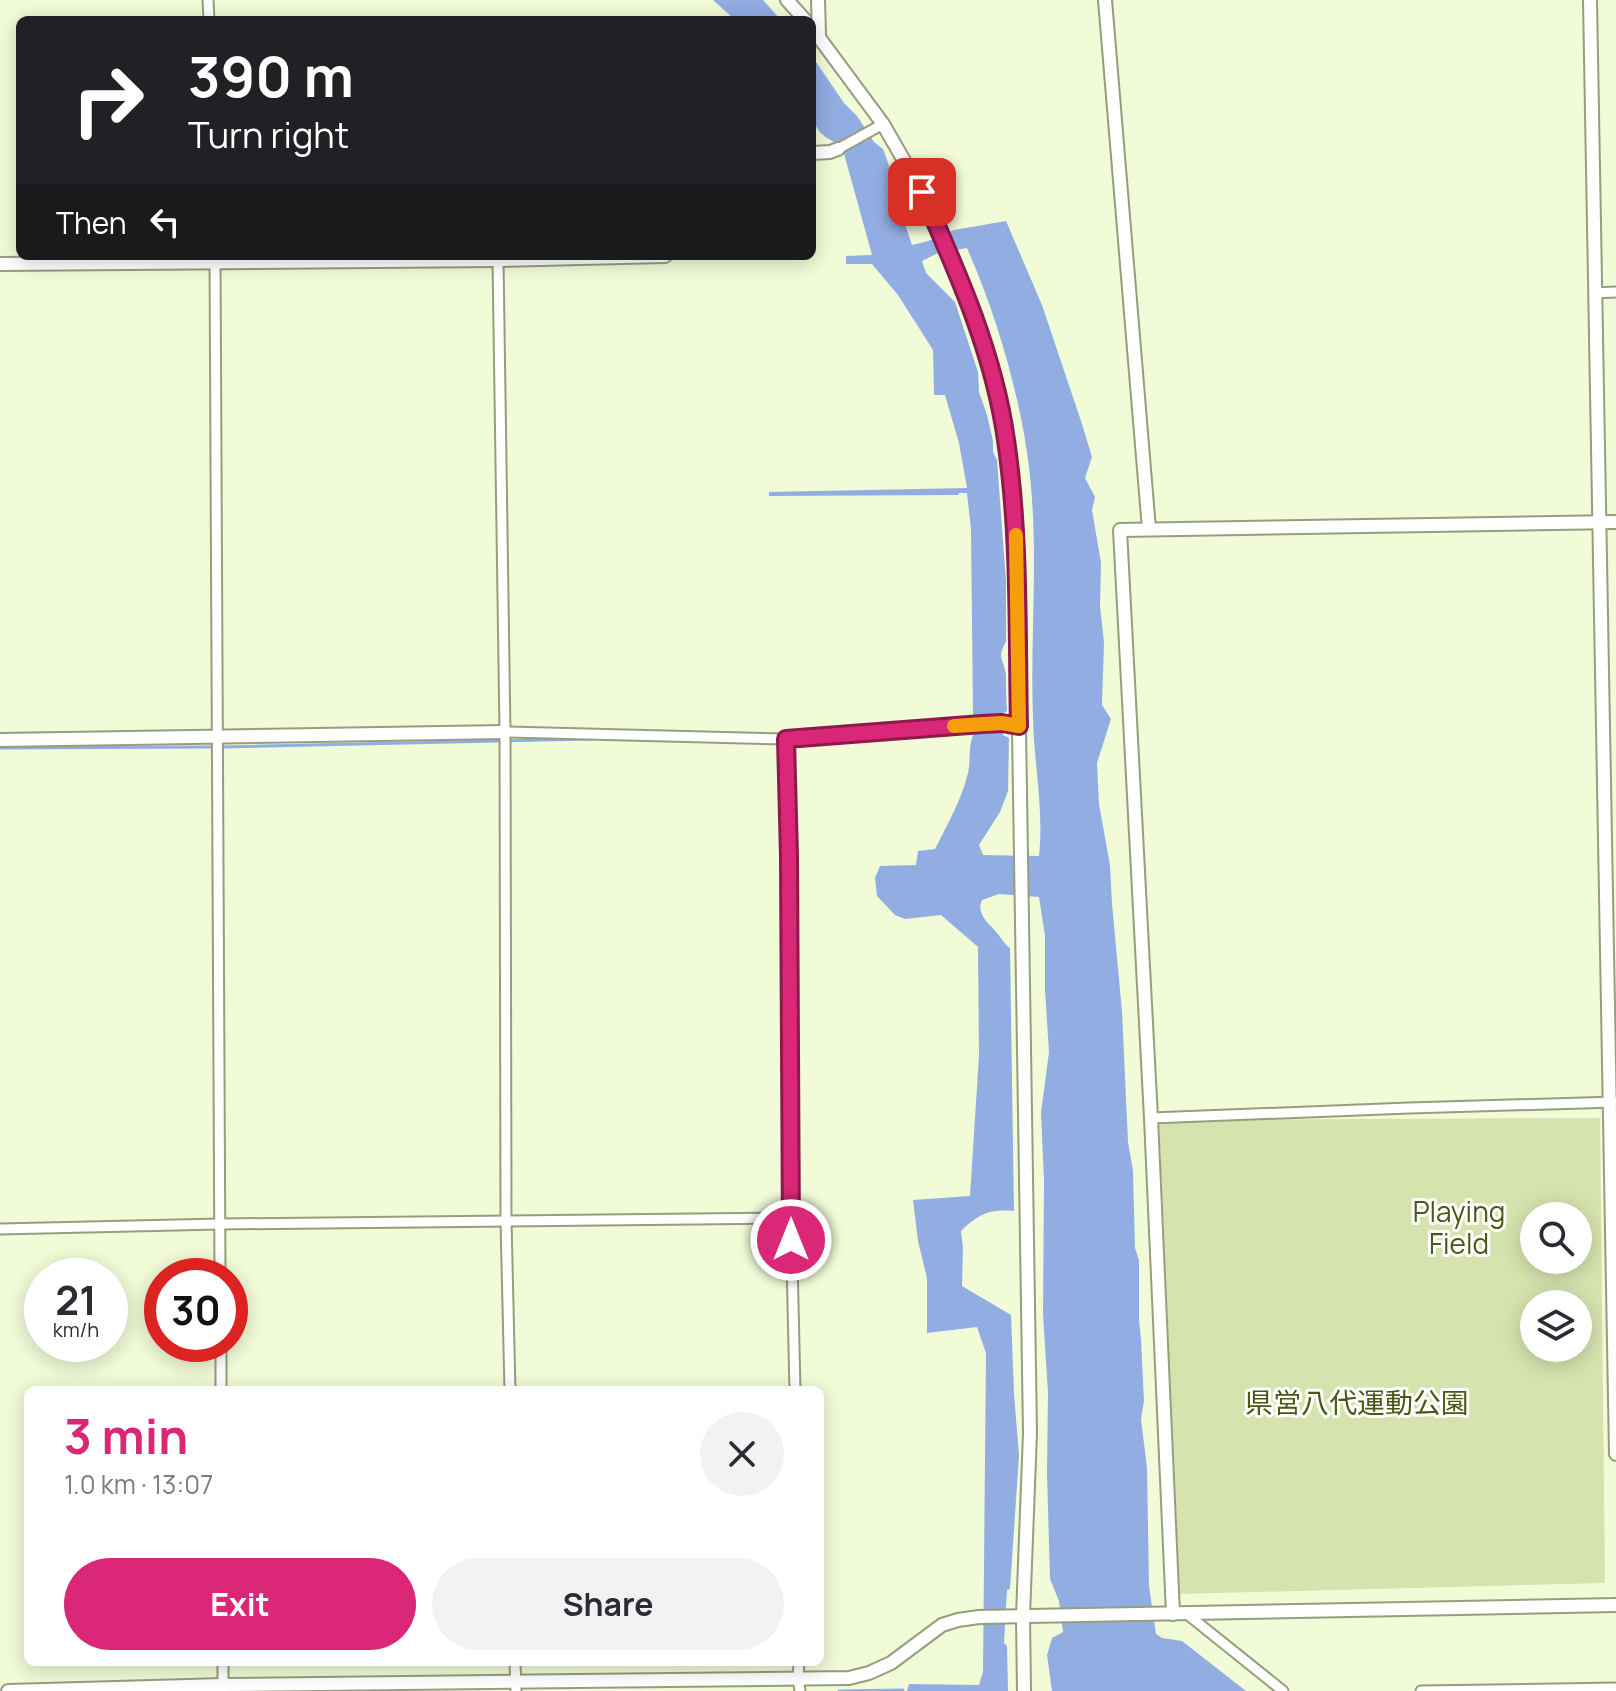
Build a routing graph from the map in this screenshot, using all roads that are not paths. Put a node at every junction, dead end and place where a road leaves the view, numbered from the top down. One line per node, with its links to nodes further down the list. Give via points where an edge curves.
1 (787, 0): 5 (street)
2 (818, 0): 6 (street)
3 (1105, 0): 19 (street)
4 (1590, 0): 16 (street)
5 (801, 16)
6 (816, 21)
7 (816, 33): 8 (street)
8 (878, 128): 9 (street); 20 (street, via 922,192 948,250 984,348 1006,438 1016,537)
9 (838, 149): 10 (street)
10 (816, 153)
11 (173, 260): 14 (street)
12 (216, 260): 21 (street)
13 (498, 260): 22 (street)
14 (0, 264)
15 (1616, 292): 16 (street)
16 (1594, 293): 17 (street)
17 (1598, 522): 18 (street); 19 (street); 25 (street)
18 (1616, 522)
19 (1149, 529): 26 (street, via 1120,530)
20 (1019, 726): 23 (street, via 982,724); 40 (street, via 1030,1433)
21 (217, 735): 22 (street); 24 (street); 29 (street)
22 (504, 737): 23 (street); 28 (street)
23 (786, 739): 27 (street)
24 (0, 740)
25 (1613, 1102): 26 (street); 36 (street)
26 (1151, 1118): 38 (street)
27 (791, 1218): 28 (street); 35 (street)
28 (506, 1221): 29 (street); 34 (street)
29 (220, 1224): 30 (street); 31 (street)
30 (0, 1229)
31 (220, 1258)
32 (221, 1362): 33 (street)
33 (221, 1386)
34 (510, 1386)
35 (795, 1386)
36 (1616, 1454)
37 (1616, 1605): 39 (street)
38 (1173, 1614): 39 (street); 40 (street)
39 (1187, 1614): 48 (street)
40 (1023, 1616): 42 (street, via 958,1620 869,1673); 47 (street)
41 (223, 1666): 45 (street)
42 (799, 1684): 43 (street)
43 (515, 1686): 45 (street)
44 (1616, 1688): 49 (street)
45 (223, 1689): 46 (street)
46 (8, 1691)
47 (1024, 1691)
48 (1283, 1691)
49 (1421, 1691)

